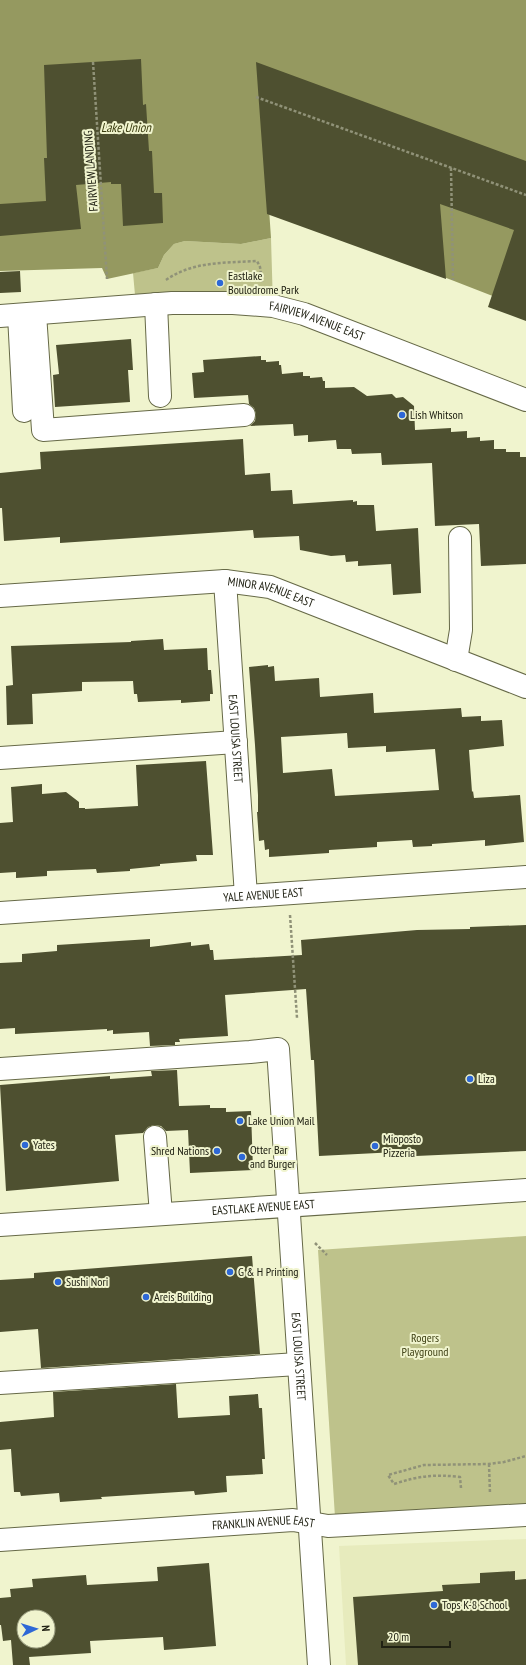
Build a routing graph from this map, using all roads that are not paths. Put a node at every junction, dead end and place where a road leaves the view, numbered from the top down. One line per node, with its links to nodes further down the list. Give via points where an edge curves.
1 (156, 304): 2 (street, FAIRVIEW AVENUE EAST); 3 (street); 4 (street, FAIRVIEW AVENUE EAST, via 233,303 274,306 304,314)
2 (18, 315): 5 (street); 6 (street, via 43,430)
3 (160, 396)
4 (526, 400)
5 (24, 411)
6 (244, 415)
7 (460, 538): 10 (street, via 461,630)
8 (225, 581): 9 (street, MINOR AVENUE EAST); 10 (street, MINOR AVENUE EAST, via 270,588); 12 (street, EAST LOUISA STREET)
9 (0, 596)
10 (456, 660): 11 (street, MINOR AVENUE EAST)
11 (526, 687)
12 (236, 742): 13 (street); 15 (street, EAST LOUISA STREET)
13 (0, 758)
14 (526, 877): 15 (street, YALE AVENUE EAST)
15 (246, 896): 16 (street, YALE AVENUE EAST)
16 (0, 913)
17 (0, 1069): 20 (street, EAST LOUISA STREET, via 278,1049)
18 (155, 1137): 21 (street)
19 (526, 1190): 20 (street, EASTLAKE AVENUE EAST)
20 (288, 1206): 21 (street, EASTLAKE AVENUE EAST); 23 (street, EAST LOUISA STREET)
21 (161, 1214): 22 (street, EASTLAKE AVENUE EAST)
22 (0, 1225)
23 (298, 1364): 24 (street); 26 (street, EAST LOUISA STREET)
24 (0, 1383)
25 (526, 1515): 26 (street, FRANKLIN AVENUE EAST, via 328,1526)
26 (310, 1523): 27 (street, FRANKLIN AVENUE EAST, via 293,1520); 28 (street, EAST LOUISA STREET)
27 (0, 1540)
28 (319, 1665)

